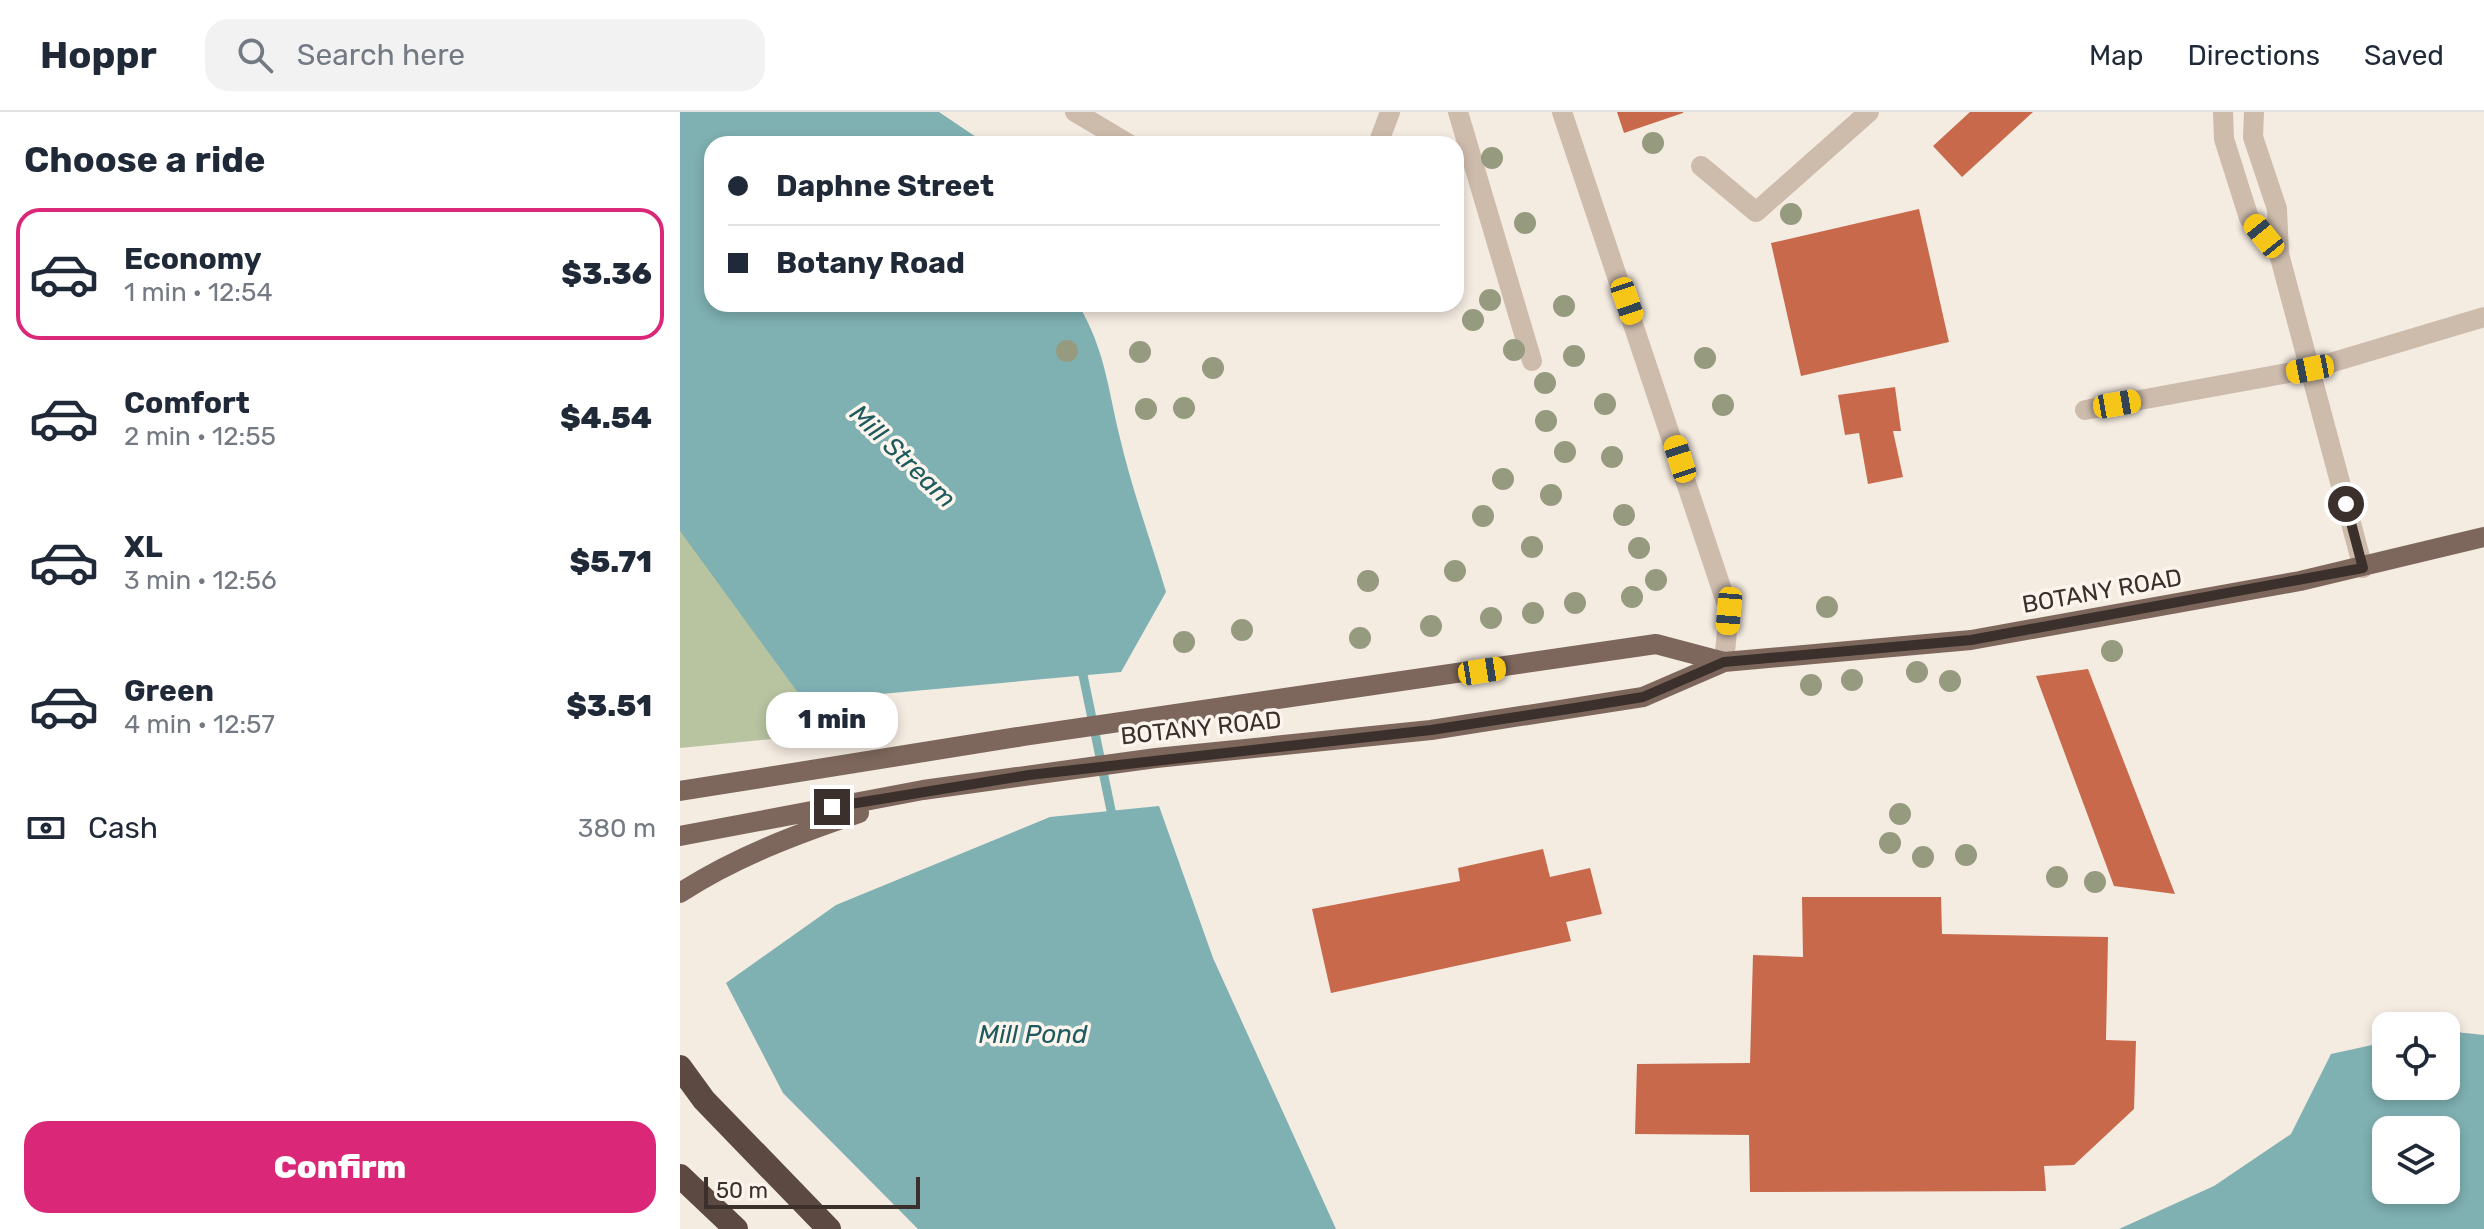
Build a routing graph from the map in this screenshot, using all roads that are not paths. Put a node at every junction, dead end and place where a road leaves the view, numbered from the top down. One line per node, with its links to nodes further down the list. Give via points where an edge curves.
1 (1075, 112): 8 (street)
2 (1390, 112): 9 (street)
3 (1458, 112): 13 (street)
4 (1562, 112): 18 (street, via 1729,611)
5 (1869, 112): 10 (street, via 1756,212)
6 (2223, 112): 11 (street, via 2224,139 2249,218)
7 (2254, 112): 11 (street, via 2253,137 2277,209)
8 (1116, 136)
9 (1381, 136)
10 (1701, 166)
11 (2279, 254): 14 (street)
12 (2484, 317): 14 (street)
13 (1532, 361)
14 (2310, 369): 15 (street); 17 (street)
15 (2085, 410)
16 (2484, 537): 17 (main road, BOTANY ROAD)
17 (2363, 568): 18 (main road, BOTANY ROAD, via 1971,640)
18 (1724, 662): 19 (main road, BOTANY ROAD, via 1643,697 1431,730 1156,758); 20 (main road, BOTANY ROAD, via 1656,644)
19 (923, 790): 21 (main road, BOTANY ROAD); 22 (main road, via 797,834)
20 (680, 791)
21 (680, 836)
22 (680, 893)
23 (680, 1067): 26 (highway, via 704,1100)
24 (680, 1176): 25 (highway)
25 (736, 1229)
26 (829, 1229)

